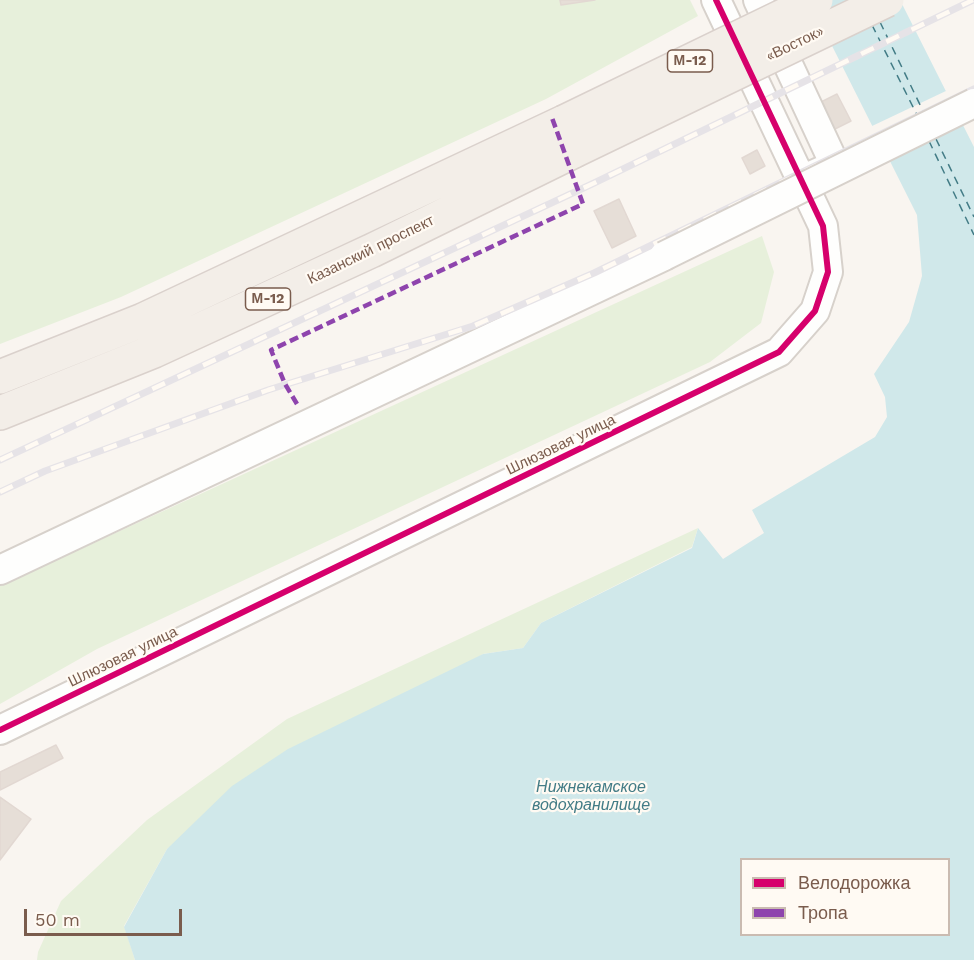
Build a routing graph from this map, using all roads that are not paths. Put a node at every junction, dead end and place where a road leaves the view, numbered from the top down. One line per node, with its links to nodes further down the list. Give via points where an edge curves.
1 (716, 0): 6 (street, Шлюзовая улица)
2 (758, 0): 5 (street)
3 (816, 0): 8 (main road, «Восток» / М-12, bridge)
4 (886, 0): 8 (main road, «Восток» / М-12, bridge)
5 (776, 39): 6 (street, via 762,36); 9 (street, via 835,165)
6 (738, 47): 9 (street, Шлюзовая улица)
7 (974, 103): 12 (street, bridge, via 664,256)
8 (569, 136): 10 (main road, М-12); 11 (main road, Казанский проспект / М-12, via 371,251 154,351)
9 (801, 180): 13 (street, Шлюзовая улица, via 823,226 828,272 815,311 779,352)
10 (0, 377)
11 (0, 413)
12 (0, 570)
13 (0, 730)

